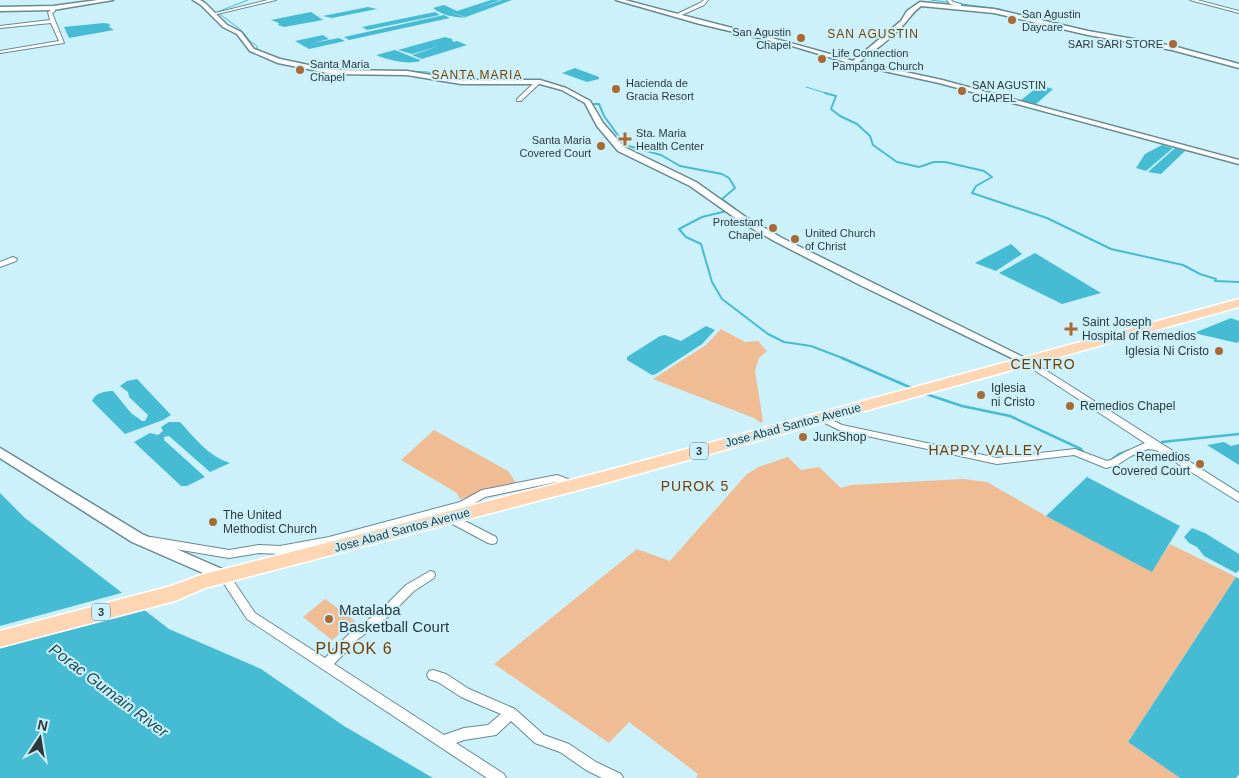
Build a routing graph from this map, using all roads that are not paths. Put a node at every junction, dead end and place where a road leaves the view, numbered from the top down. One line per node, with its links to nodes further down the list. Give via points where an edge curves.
1 (110, 0): 9 (street)
2 (196, 0): 12 (street)
3 (274, 0): 12 (street)
4 (619, 0): 13 (street)
5 (706, 0): 13 (street)
6 (949, 0): 8 (street)
7 (1192, 0): 11 (street)
8 (959, 6): 17 (street, via 918,4 908,12 903,22); 18 (street, via 1173,48)
9 (53, 8): 10 (street); 14 (street, via 50,12)
10 (0, 9)
11 (1239, 12)
12 (214, 14): 19 (street, via 259,54 309,68 355,73 407,73 460,82)
13 (675, 16): 17 (street)
14 (53, 21): 15 (street); 16 (street, via 62,42)
15 (0, 27)
16 (0, 52)
17 (854, 63): 21 (street, via 940,81)
18 (1239, 66)
19 (538, 82): 20 (street); 25 (street, via 564,89 588,102 600,124 621,149 693,184 744,220 866,284)
20 (519, 100)
21 (1239, 162)
22 (13, 258): 23 (street)
23 (0, 265)
24 (1239, 303): 25 (highway, Jose Abad Santos Avenue / 3)
25 (1028, 362): 26 (highway, Jose Abad Santos Avenue / 3); 27 (street)
26 (820, 417): 27 (street, via 838,427 997,461 1075,452 1106,465 1147,446); 29 (highway, Jose Abad Santos Avenue / 3)
27 (1157, 447): 30 (street)
28 (0, 452): 32 (street)
29 (568, 486): 31 (highway, Jose Abad Santos Avenue / 3); 32 (street, via 557,478 487,492 462,505 432,514 329,541 280,550 259,549 229,554)
30 (1239, 498)
31 (449, 517): 33 (street); 35 (highway, Jose Abad Santos Avenue / 3)
32 (137, 538): 35 (street)
33 (492, 540)
34 (430, 575): 39 (street, via 416,583 384,614 354,636)
35 (224, 576): 36 (highway, Jose Abad Santos Avenue / 3); 39 (street, via 251,616)
36 (201, 582): 37 (highway, Jose Abad Santos Avenue / 3, via 180,584); 38 (highway, Jose Abad Santos Avenue / 3, via 175,593)
37 (0, 632)
38 (0, 639)
39 (326, 664): 42 (street)
40 (433, 675): 41 (street)
41 (511, 713): 42 (street, via 491,730); 44 (street, via 540,739 564,748)
42 (442, 741): 43 (street)
43 (499, 778)
44 (616, 778)

